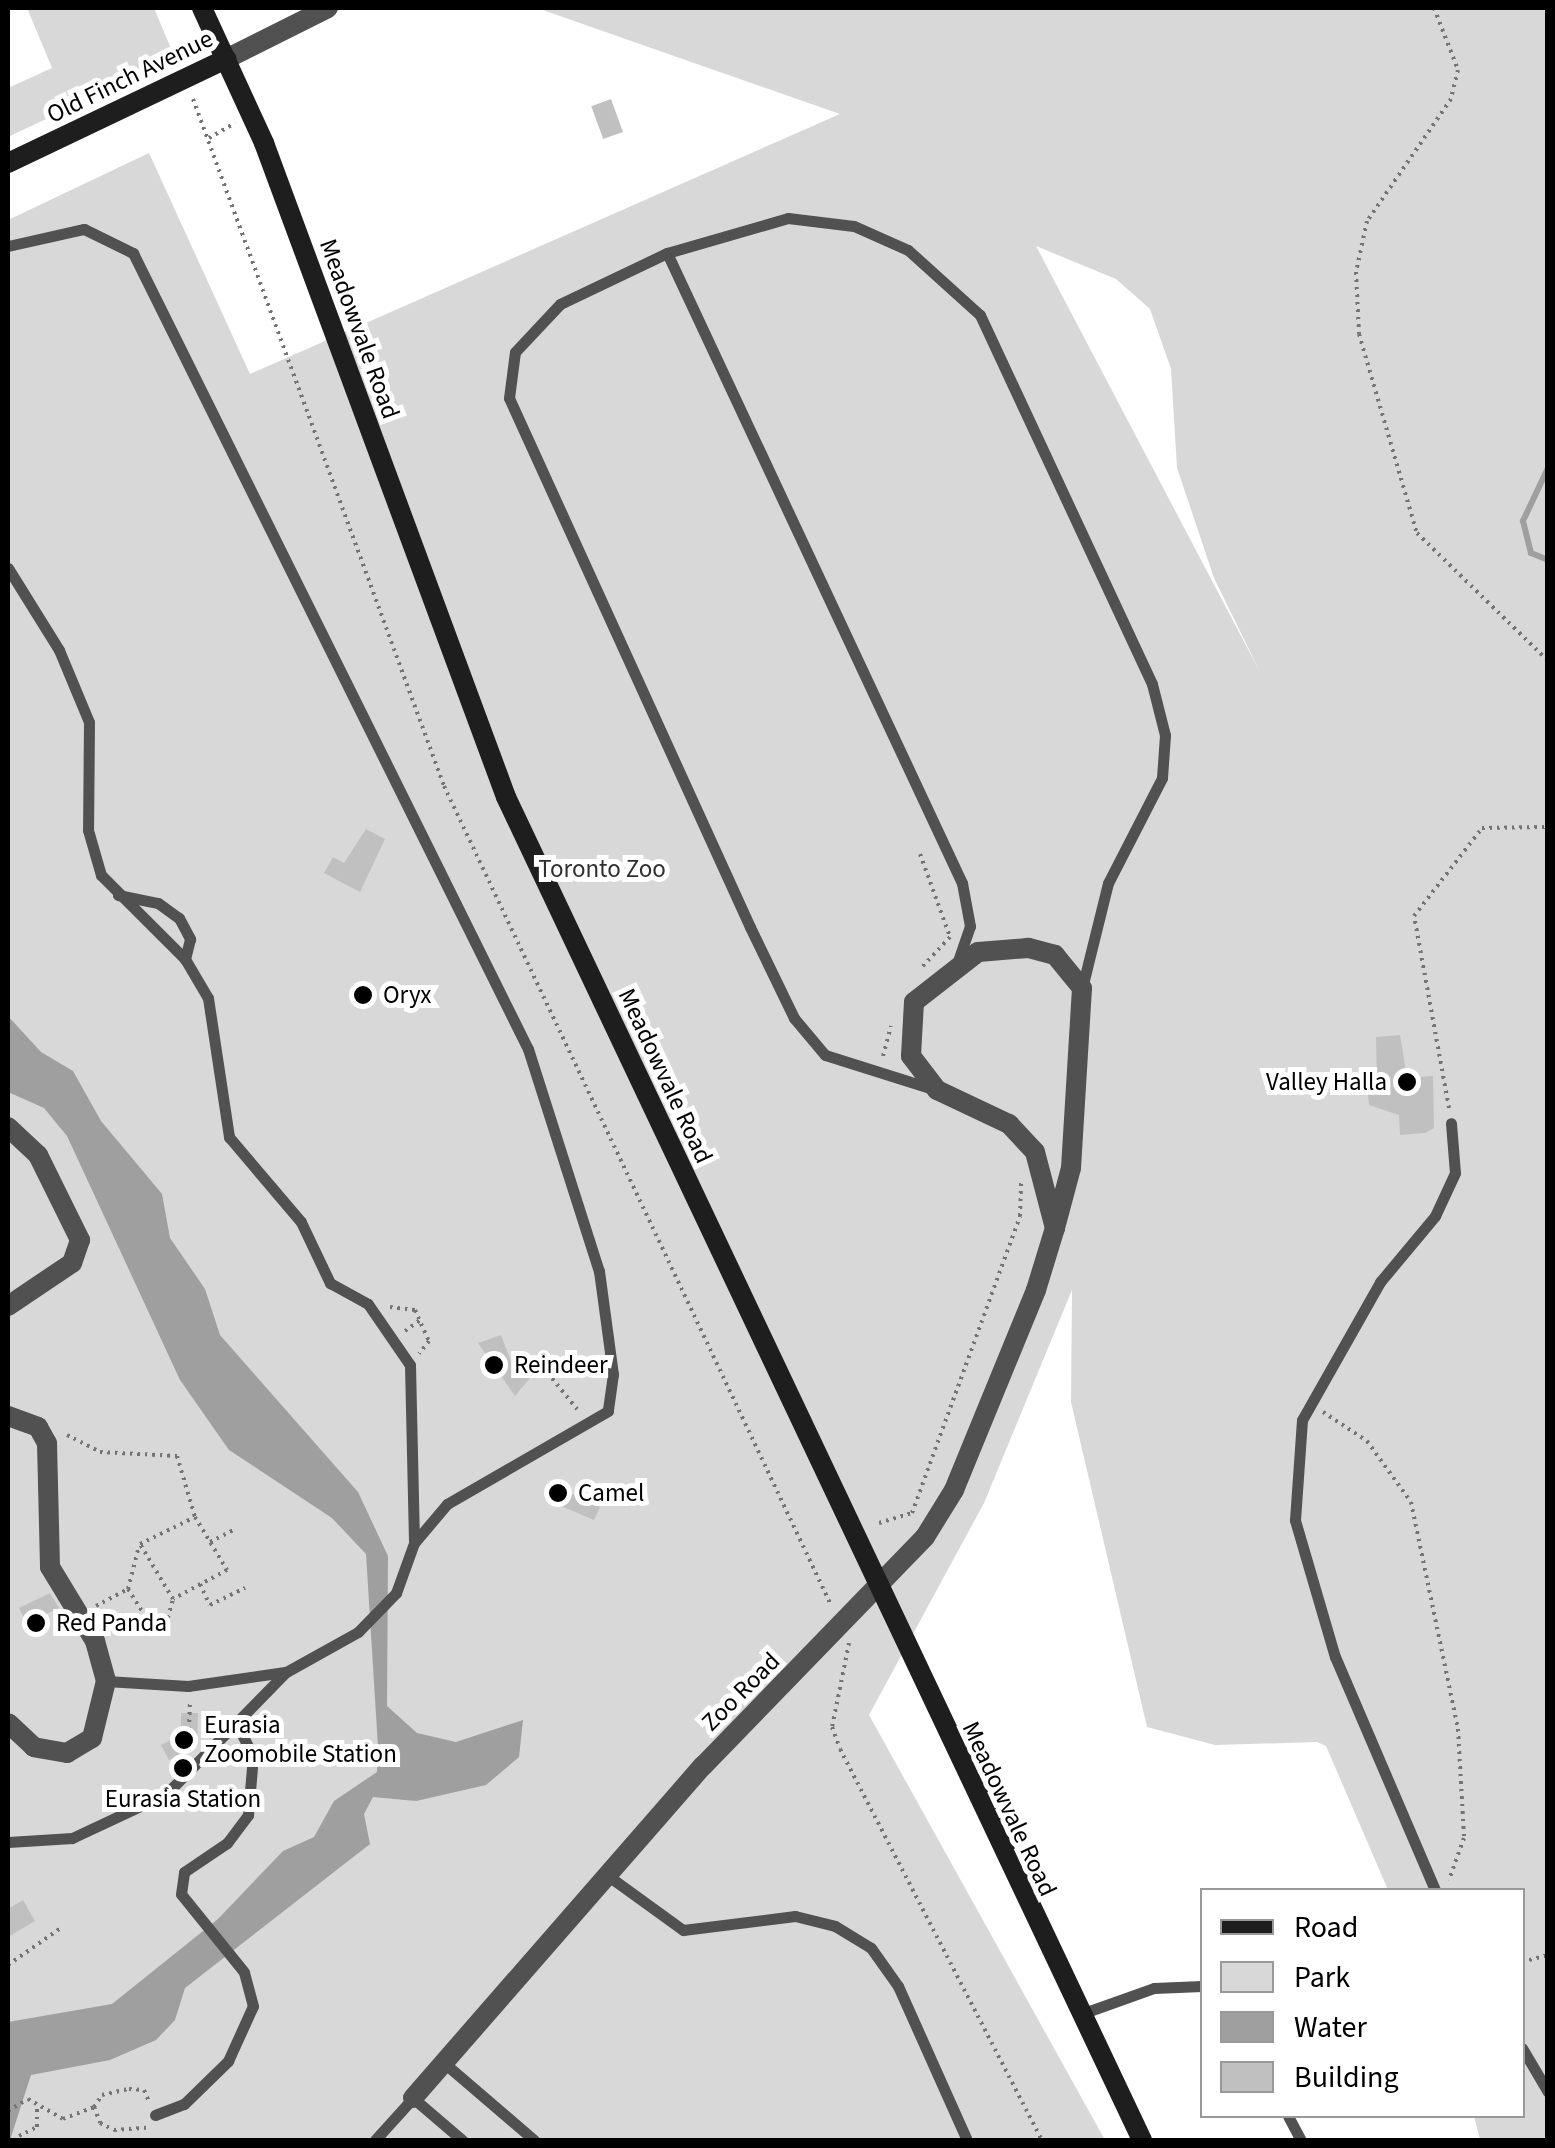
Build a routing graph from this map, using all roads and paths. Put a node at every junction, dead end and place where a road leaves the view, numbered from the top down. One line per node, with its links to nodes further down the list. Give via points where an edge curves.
1 (202, 8): 4 (main road, Meadowvale Road)
2 (328, 8): 4 (street, Old Finch Avenue)
3 (1434, 8): 12 (path, via 1458,70 1451,99 1368,221 1356,272 1359,334 1417,533)
4 (226, 59): 5 (main road, Old Finch Avenue); 6 (main road, Meadowvale Road)
5 (186, 81): 7 (path); 8 (main road, Old Finch Avenue)
6 (250, 114): 7 (path); 44 (main road, Meadowvale Road, via 506,797)
7 (208, 138): 45 (path, via 444,786)
8 (8, 163)
9 (8, 246): 33 (lane, via 84,229 133,252 210,400 528,1049 599,1271 613,1374 608,1411)
10 (667, 253): 17 (lane, via 962,883 970,926); 19 (lane, via 788,218 854,226 936,269 980,315 1152,684 1167,758 1108,883); 21 (lane, via 546,317 514,352 509,398 794,1018 825,1055)
11 (8, 568): 15 (lane, via 59,650 88,722 88,830 100,875)
12 (1548, 661)
13 (1548, 827): 23 (path, via 1482,828 1414,916)
14 (920, 854): 18 (path, via 950,937)
15 (118, 895): 16 (lane); 16 (lane, via 158,903 179,918 190,939)
16 (185, 959): 27 (lane, via 208,998 229,1137 301,1222 330,1283)
17 (958, 961): 19 (street, via 1028,948 1055,955); 22 (street, via 928,985 907,1018 911,1056)
18 (918, 973)
19 (1082, 988): 26 (street, Zoo Road, via 1071,1168)
20 (894, 1012): 21 (path)
21 (878, 1076): 22 (lane)
22 (937, 1090): 26 (street, via 1009,1124 1035,1152)
23 (1450, 1123): 31 (lane, via 1455,1173 1435,1216 1380,1282)
24 (8, 1127): 28 (street, via 38,1154 80,1240 72,1264)
25 (1021, 1170): 36 (path, via 1020,1216 912,1513)
26 (1055, 1228): 44 (street, Zoo Road, via 954,1490)
27 (368, 1304): 30 (lane); 30 (path, via 415,1310 429,1341)
28 (8, 1306)
29 (538, 1361): 33 (path)
30 (410, 1366): 39 (lane)
31 (1309, 1406): 57 (lane, via 1295,1520 1334,1657); 58 (path, via 1367,1440 1411,1502 1458,1728 1464,1838)
32 (8, 1416): 34 (street)
33 (590, 1424): 39 (lane, via 447,1504)
34 (38, 1427): 35 (path, via 100,1452 176,1456); 47 (street, via 47,1442 50,1567)
35 (195, 1517): 38 (path); 40 (path)
36 (879, 1523)
37 (235, 1529): 38 (path)
38 (210, 1542): 41 (path, via 227,1570)
39 (414, 1543): 49 (lane, via 408,1578 358,1632)
40 (140, 1544): 43 (path); 46 (path)
41 (200, 1584): 42 (path, via 210,1605); 46 (path)
42 (245, 1588)
43 (128, 1590): 46 (path, via 152,1626 166,1625); 47 (path)
44 (877, 1590): 56 (street, Zoo Road); 62 (main road, Meadowvale Road)
45 (828, 1598)
46 (173, 1599)
47 (79, 1615): 50 (street)
48 (852, 1654): 79 (path, via 832,1727 840,1750)
49 (286, 1672): 51 (lane); 53 (lane)
50 (106, 1681): 51 (lane); 52 (street, via 92,1738 67,1753 34,1747)
51 (188, 1686): 54 (path, via 190,1738 182,1744)
52 (8, 1723)
53 (237, 1724): 54 (lane); 70 (lane, via 254,1756 248,1815 227,1843 184,1872 180,1894 244,1972 253,2006 228,2061 184,2104)
54 (196, 1765): 55 (lane, via 166,1794 116,1822 72,1838)
55 (8, 1842)
56 (607, 1875): 64 (street, Zoo Road); 78 (lane, via 683,1930 795,1916 835,1926 871,1948 898,1986)
57 (1434, 1888)
58 (1444, 1888)
59 (62, 1928): 60 (path)
60 (8, 1965)
61 (1200, 1986): 62 (lane, via 1154,1988)
62 (1081, 2014): 80 (main road, Meadowvale Road)
63 (1525, 2053): 65 (lane)
64 (443, 2062): 66 (street, Zoo Road); 77 (lane)
65 (1548, 2092)
66 (412, 2098): 75 (lane, Zoo Road); 76 (lane)
67 (38, 2104): 68 (path, via 63,2119); 69 (path, via 28,2099); 73 (path, via 36,2127)
68 (94, 2107): 70 (path, via 102,2094 144,2090); 72 (path, via 100,2123)
69 (8, 2111)
70 (155, 2116): 72 (path, via 144,2131)
71 (1289, 2118): 81 (lane)
72 (114, 2130): 74 (path)
73 (19, 2136)
74 (108, 2140)
75 (375, 2140)
76 (462, 2140)
77 (534, 2140)
78 (968, 2140)
79 (1042, 2140)
80 (1142, 2140)
81 (1301, 2140)

